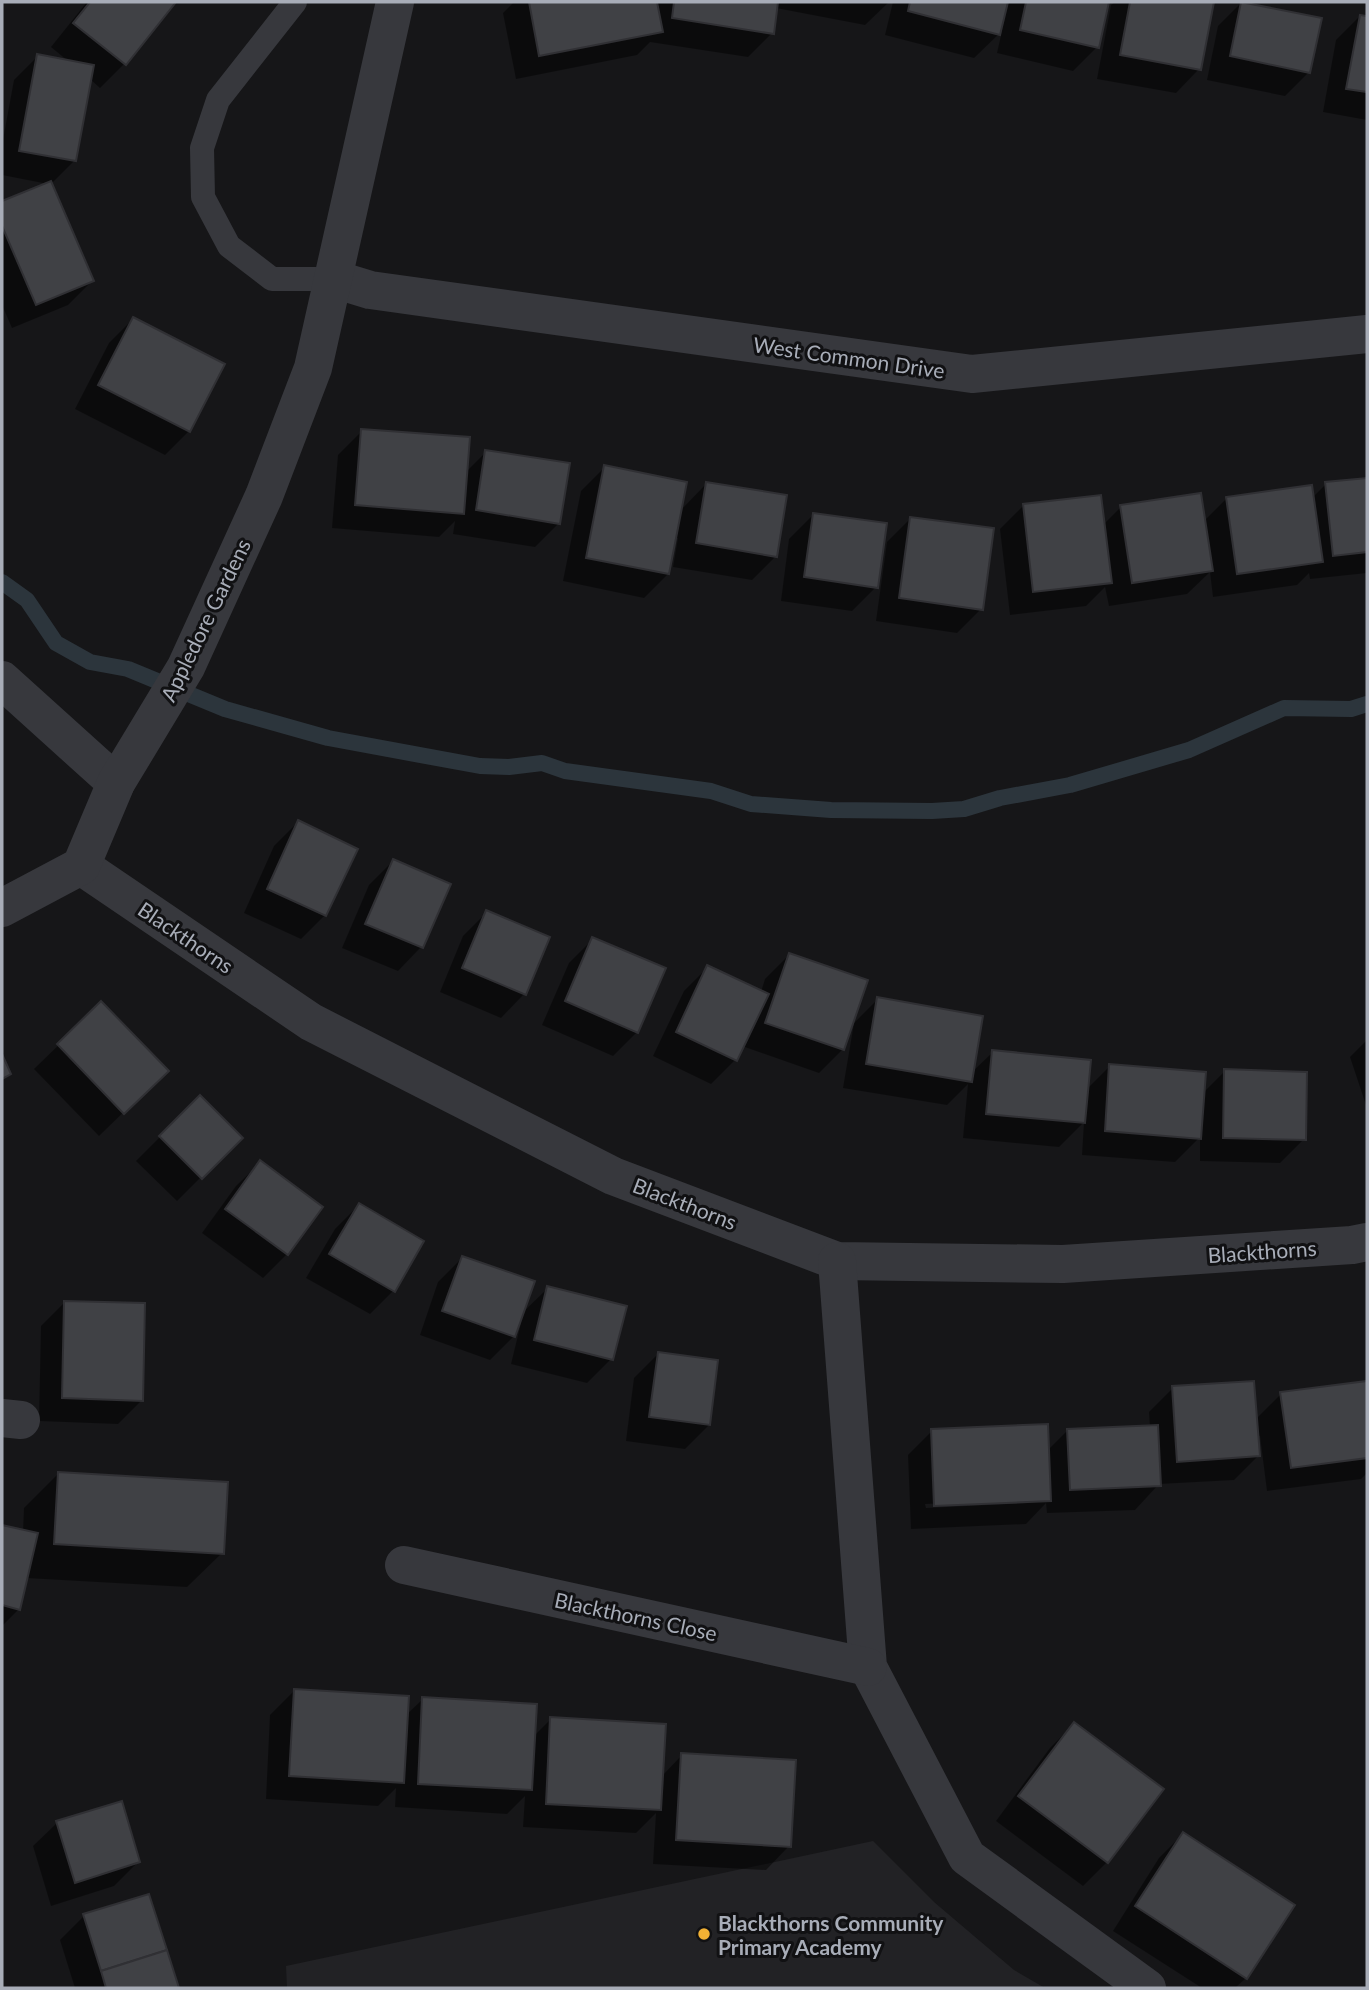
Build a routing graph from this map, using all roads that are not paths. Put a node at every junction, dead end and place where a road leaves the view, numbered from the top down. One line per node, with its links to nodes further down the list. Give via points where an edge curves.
1 (296, 2): 3 (lane, West Common Drive, via 218,100 202,148 203,197 229,246 272,279)
2 (395, 2): 3 (street)
3 (334, 278): 4 (street, West Common Drive, via 370,290 972,374); 6 (street, Appledore Gardens, via 313,368 264,496 186,667)
4 (1367, 334)
5 (2, 680): 6 (street)
6 (116, 783): 7 (street, Appledore Gardens)
7 (81, 866): 8 (street); 10 (street, Blackthorns, via 311,1022 614,1176)
8 (2, 908)
9 (1367, 1242): 10 (street, Blackthorns, via 1063,1264)
10 (838, 1261): 12 (street)
11 (404, 1565): 12 (street, Blackthorns Close)
12 (868, 1667): 13 (street, via 967,1857)
13 (1147, 1988)

